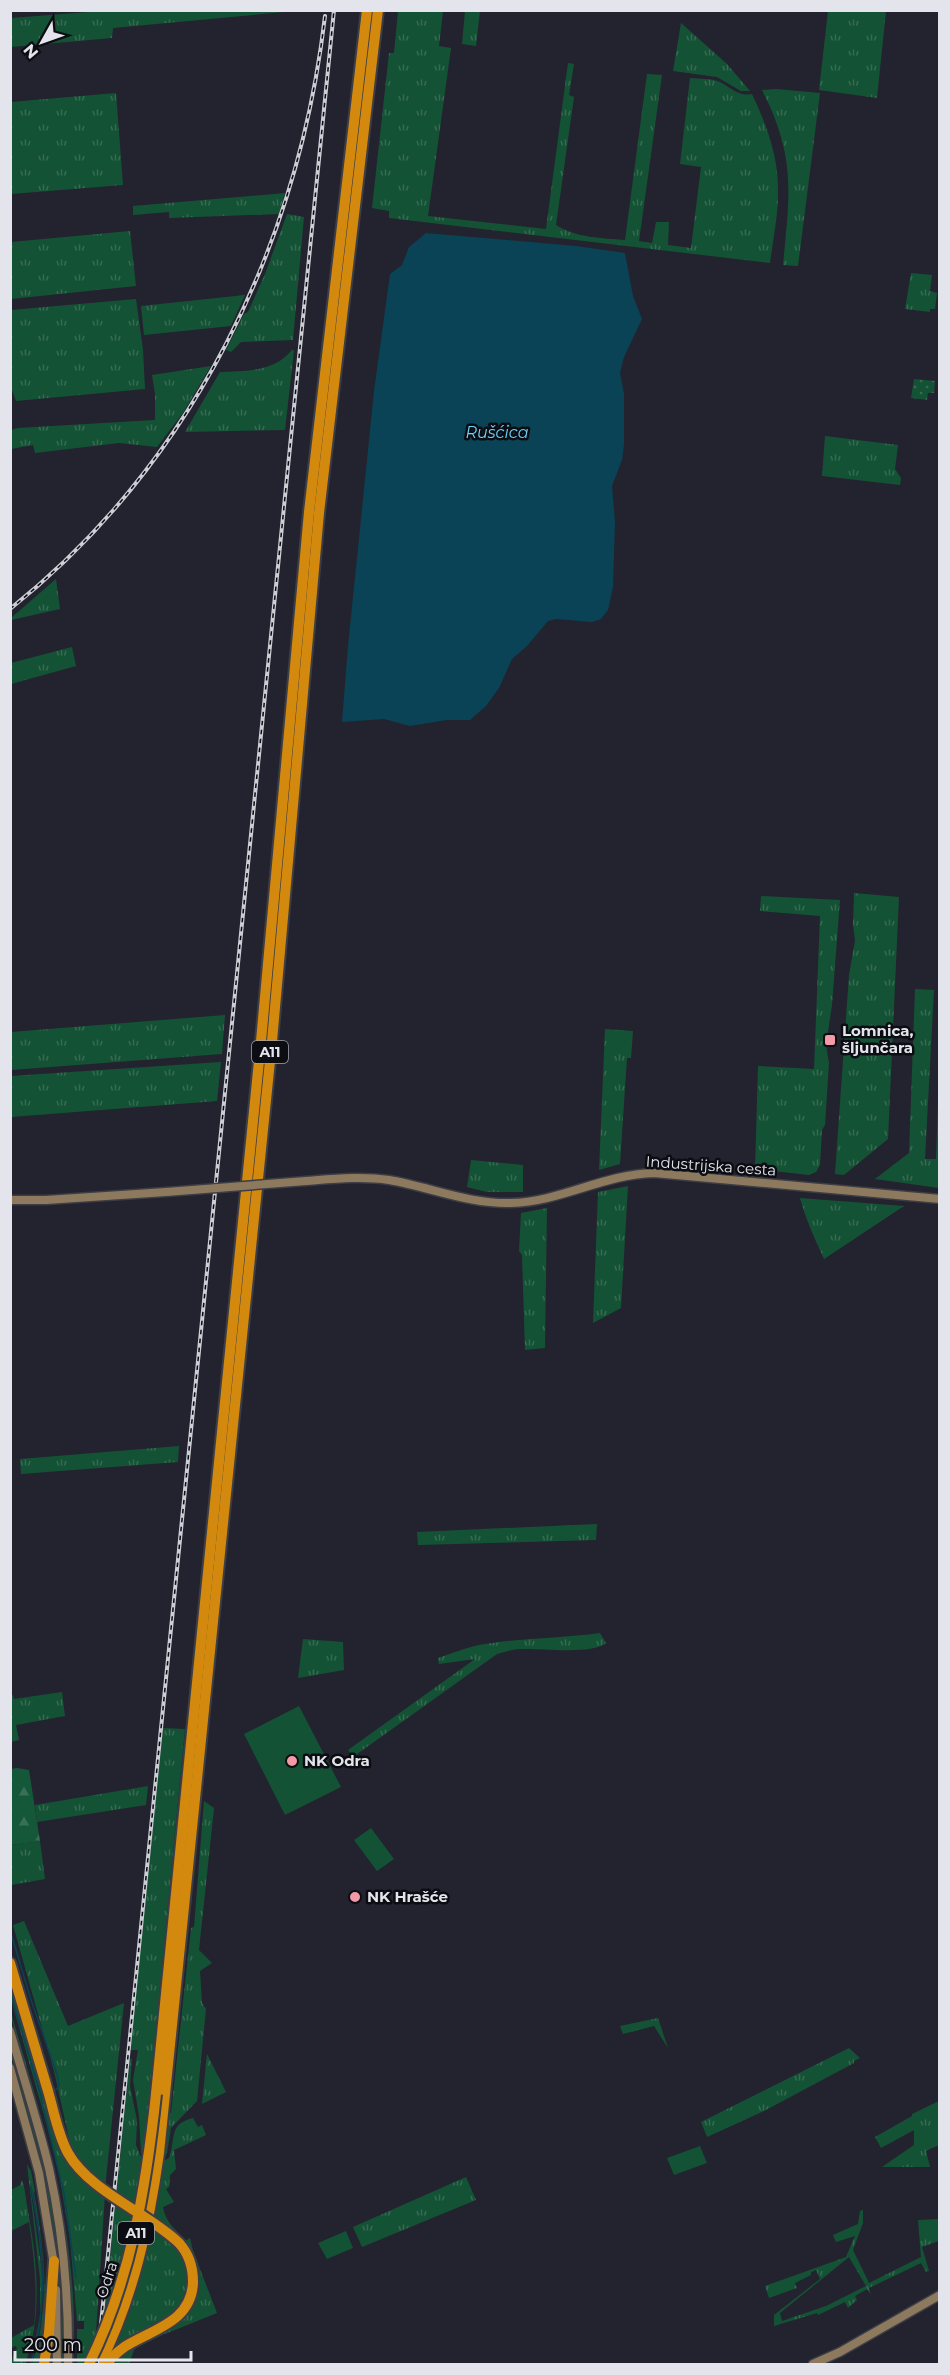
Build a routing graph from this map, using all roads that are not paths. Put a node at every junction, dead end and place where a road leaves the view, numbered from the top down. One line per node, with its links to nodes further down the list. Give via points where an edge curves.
1 (367, 10): 8 (highway, A11, via 308,524)
2 (378, 10): 8 (highway, A11, via 319,513 272,1041)
3 (939, 1199): 4 (main road, Industrijska cesta, bridge, via 654,1173 513,1203 469,1199 372,1178)
4 (10, 1200)
5 (10, 1963): 16 (highway, bridge, via 62,2140 76,2165 171,2236 184,2249 191,2264 193,2287 181,2313 128,2344)
6 (10, 2031): 13 (main road, via 53,2190 64,2262)
7 (10, 2068): 9 (main road, via 39,2173)
8 (161, 2094): 14 (highway, Odra / A11, bridge, via 129,2260); 15 (highway, Odra / A11, via 152,2205 123,2311)
9 (54, 2260): 11 (highway); 12 (main road)
10 (939, 2295): 17 (main road)
11 (44, 2364)
12 (57, 2364)
13 (68, 2364)
14 (90, 2364)
15 (100, 2364)
16 (106, 2364)
17 (813, 2364)

